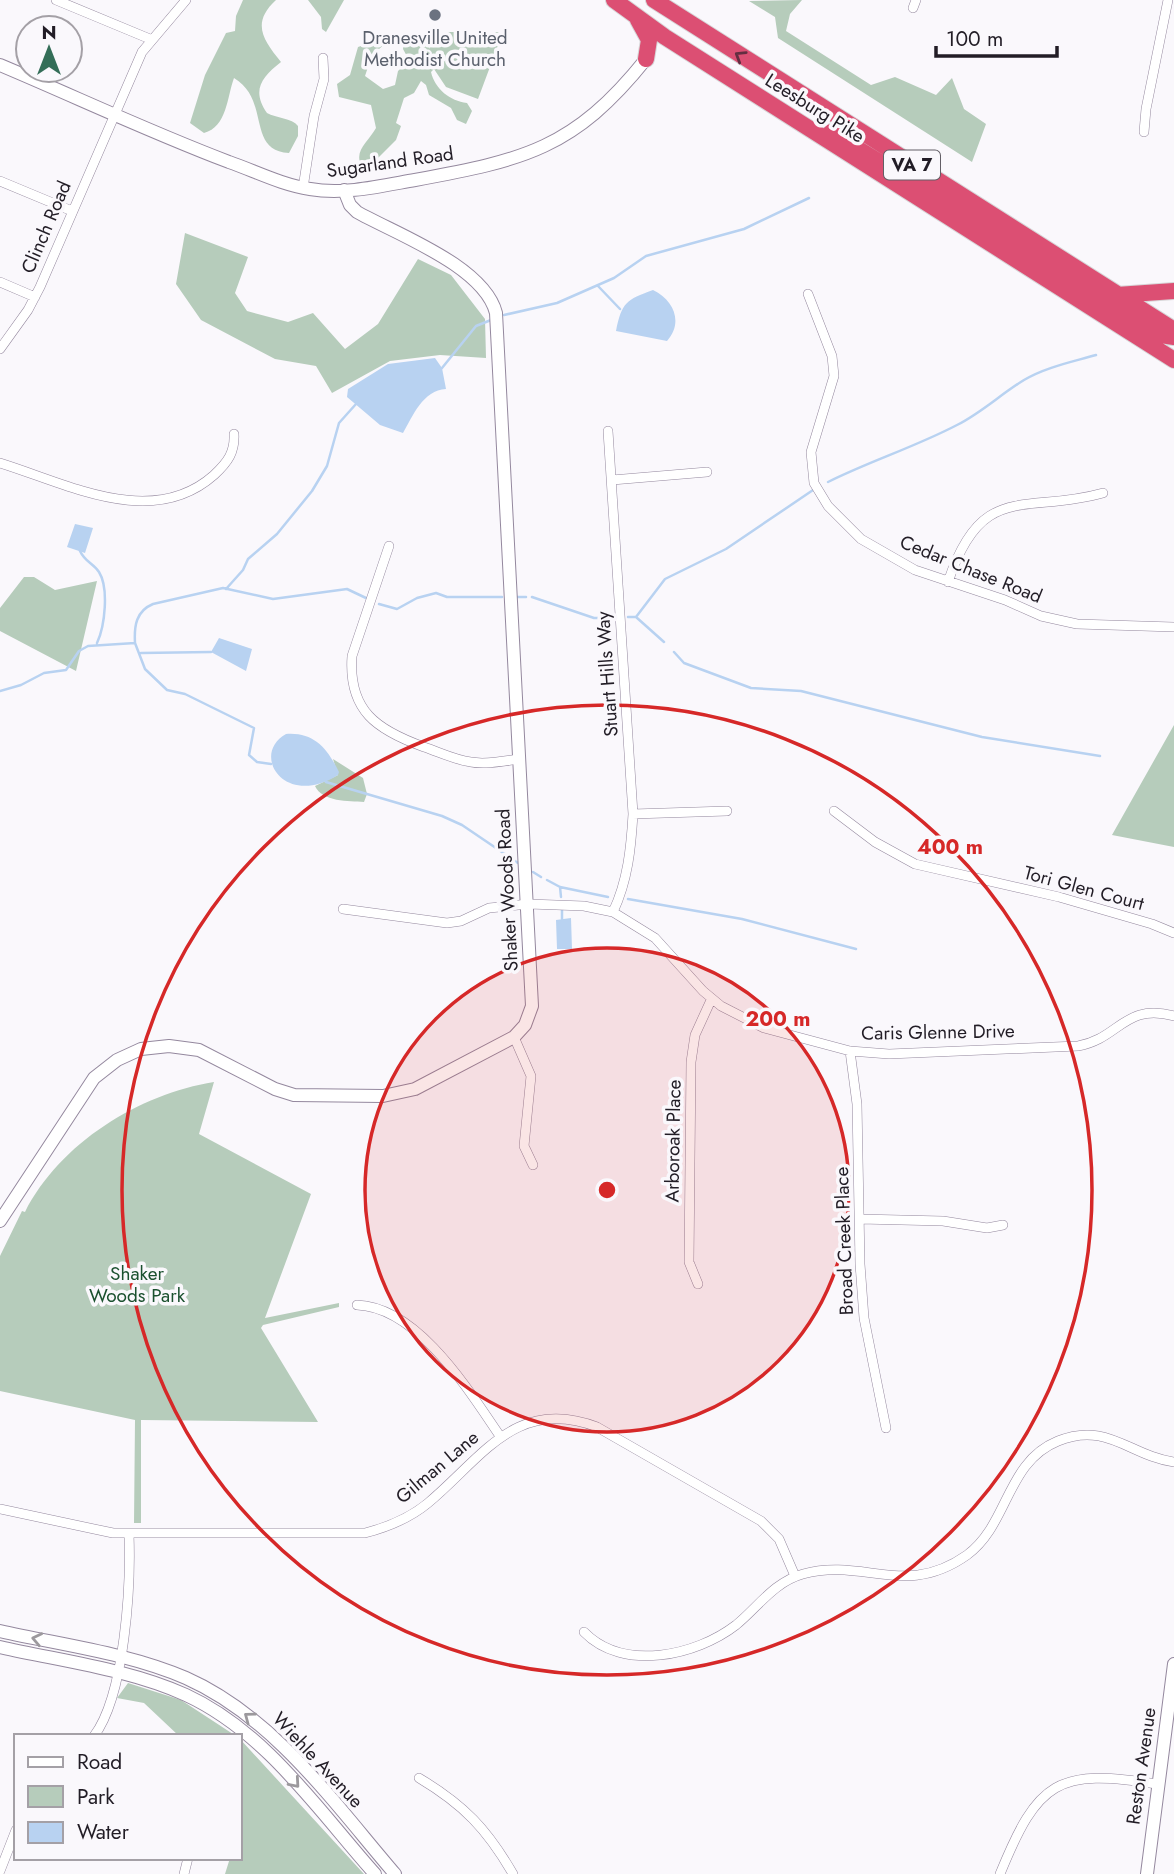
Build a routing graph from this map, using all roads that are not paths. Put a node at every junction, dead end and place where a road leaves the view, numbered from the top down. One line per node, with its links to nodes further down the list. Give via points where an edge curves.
1 (56, 0): 8 (street)
2 (186, 0): 8 (street)
3 (614, 0): 6 (highway, Leesburg Pike / VA 7)
4 (654, 0): 23 (highway, Leesburg Pike / VA 7, one-way to 4)
5 (1168, 0): 7 (street)
6 (635, 15): 9 (highway, Leesburg Pike / VA 7); 11 (highway, via 649,40)
7 (1170, 16): 15 (street)
8 (150, 39): 14 (street, Clinch Road)
9 (686, 50): 11 (highway, via 668,48); 13 (highway, Leesburg Pike / VA 7)
10 (323, 58): 17 (street, via 324,83)
11 (646, 59): 18 (street, Sugarland Road, via 601,110 564,137 530,153 476,169)
12 (0, 65): 14 (street, Sugarland Road)
13 (754, 94): 26 (highway, via 851,142 1147,328); 28 (highway, Leesburg Pike / VA 7)
14 (114, 113): 17 (street, Sugarland Road); 19 (street, Clinch Road)
15 (1144, 132)
16 (0, 181): 19 (street)
17 (303, 188): 18 (street, Sugarland Road)
18 (344, 190): 38 (street, Shaker Woods Road, via 352,209 418,242 463,273 486,292 495,308 500,333)
19 (72, 211): 24 (street, Clinch Road)
20 (0, 282): 24 (street)
21 (1174, 291): 23 (highway)
22 (808, 294): 36 (street, Cedar Chase Road, via 832,356 834,376 811,452 814,483 828,506 861,538 894,559)
23 (1117, 295): 25 (highway, Leesburg Pike / VA 7)
24 (35, 297): 27 (street, Clinch Road)
25 (1174, 330)
26 (1174, 337)
27 (0, 349)
28 (1174, 360)
29 (608, 431): 33 (street, Stuart Hills Way)
30 (234, 434): 31 (street, via 235,448 207,481 189,492 143,503)
31 (0, 463)
32 (707, 471): 33 (street)
33 (612, 480): 41 (street, Stuart Hills Way)
34 (1103, 492): 36 (street, via 1078,500 1018,503 986,518 965,541)
35 (389, 546): 38 (street, via 352,656 350,673 358,702 379,727 437,752 471,762)
36 (948, 582): 37 (street, Cedar Chase Road, via 1041,616 1077,624)
37 (1174, 626)
38 (519, 759): 42 (street, Shaker Woods Road)
39 (727, 811): 41 (street)
40 (834, 811): 45 (street, Tori Glen Court, via 915,864 1059,897)
41 (633, 814): 44 (street, Stuart Hills Way, via 630,856)
42 (529, 904): 43 (street, Caris Glenne Drive, via 489,908 447,923); 44 (street, Caris Glenne Drive); 48 (street, Shaker Woods Road, via 531,1014)
43 (343, 909)
44 (613, 912): 46 (street, Caris Glenne Drive, via 655,938)
45 (1174, 933)
46 (711, 1000): 49 (street, Caris Glenne Drive, via 764,1028); 54 (street, Arboroak Place, via 695,1035 691,1062 688,1262)
47 (1174, 1016): 49 (street, Caris Glenne Drive, via 1144,1012 1126,1018 1102,1038 1078,1046 889,1054)
48 (514, 1037): 50 (street, via 531,1076 524,1146); 52 (street, via 415,1089 383,1096 285,1093 213,1056 184,1047 130,1053 105,1068 86,1089)
49 (850, 1051): 51 (street, Broad Creek Place, via 857,1104)
50 (533, 1165)
51 (860, 1219): 53 (street); 56 (street, Broad Creek Place, via 864,1318)
52 (0, 1221)
53 (1003, 1225)
54 (698, 1284)
55 (357, 1305): 57 (street, via 384,1310 430,1346)
56 (886, 1428)
57 (500, 1437): 60 (street, Gilman Lane, via 428,1503 374,1531 348,1535); 61 (street, Gilman Lane, via 545,1418 597,1427 761,1521 779,1539)
58 (1174, 1462): 61 (street, via 1110,1437 1067,1438 1046,1447 1022,1468 986,1538 953,1564 914,1577 830,1570)
59 (0, 1509): 60 (street, Gilman Lane, via 95,1531)
60 (129, 1534): 65 (street, via 128,1602)
61 (795, 1576): 63 (street, via 733,1627 685,1650 622,1653)
62 (0, 1631): 65 (street, Wiehle Avenue, one-way to 62)
63 (584, 1632)
64 (0, 1647): 67 (street, Wiehle Avenue)
65 (120, 1658): 67 (street); 74 (street, Wiehle Avenue, one-way to 65, via 294,1758 253,1719 187,1679)
66 (1174, 1664): 70 (street, Reston Avenue)
67 (116, 1673): 68 (street, via 104,1719); 73 (street, Wiehle Avenue, one-way to 73, via 186,1695 239,1727 269,1753)
68 (94, 1734)
69 (419, 1779): 75 (street, via 452,1798 478,1822)
70 (1157, 1784): 76 (street, via 1098,1776 1051,1789 1028,1814); 77 (street, Reston Avenue)
71 (14, 1835): 72 (street)
72 (0, 1871)
73 (375, 1874)
74 (395, 1874)
75 (513, 1874)
76 (1000, 1874)
77 (1147, 1874)

